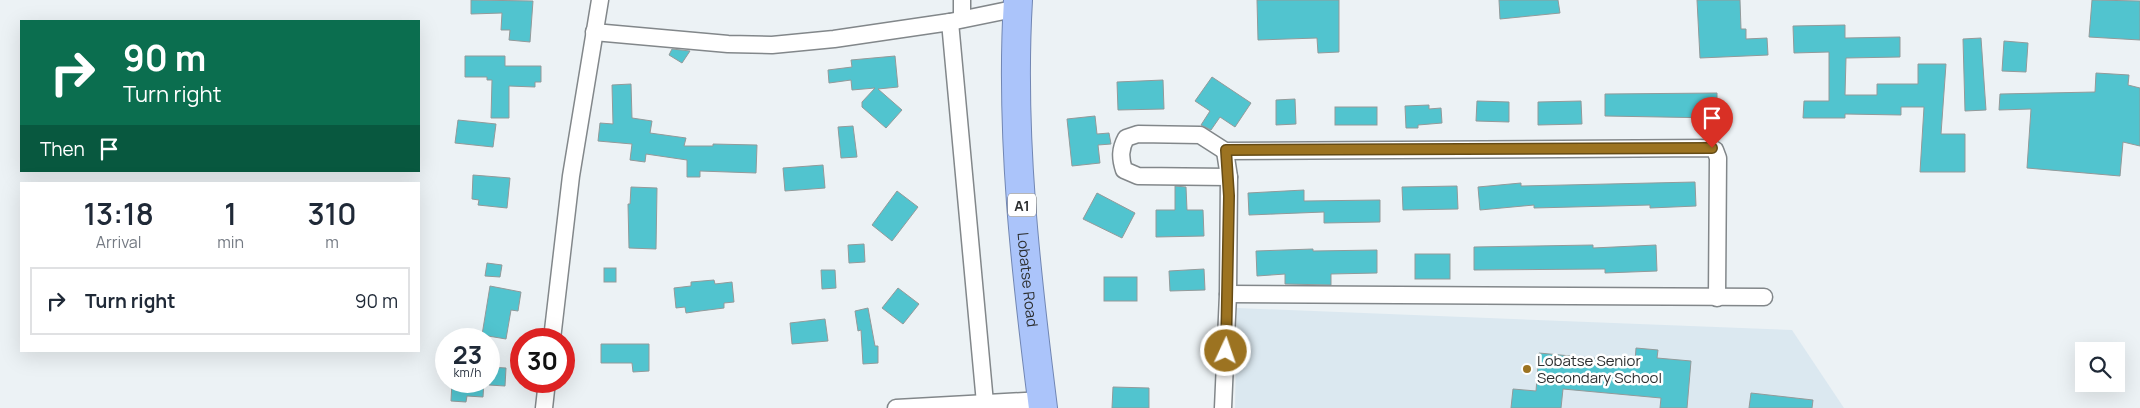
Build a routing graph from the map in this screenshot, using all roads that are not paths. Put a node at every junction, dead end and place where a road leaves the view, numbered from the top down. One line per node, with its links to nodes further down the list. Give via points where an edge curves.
1 (600, 0): 5 (street)
2 (962, 0): 4 (street)
3 (1018, 4): 4 (street); 14 (highway, Lobatse Road / A1, via 1017,113 1021,193)
4 (956, 20): 5 (street, via 834,40 772,45); 13 (street)
5 (594, 32): 11 (street, via 571,176)
6 (1226, 150): 7 (street); 7 (street, via 1200,134 1133,134 1126,138 1121,160 1124,170 1138,176); 10 (street, via 1712,148 1718,158)
7 (1229, 177): 8 (street)
8 (1228, 294): 10 (street); 17 (street)
9 (1764, 297): 10 (street)
10 (1717, 298)
11 (553, 328)
12 (546, 393): 15 (street)
13 (985, 403): 14 (street); 16 (street)
14 (1043, 404)
15 (544, 408)
16 (896, 408)
17 (1223, 408)

